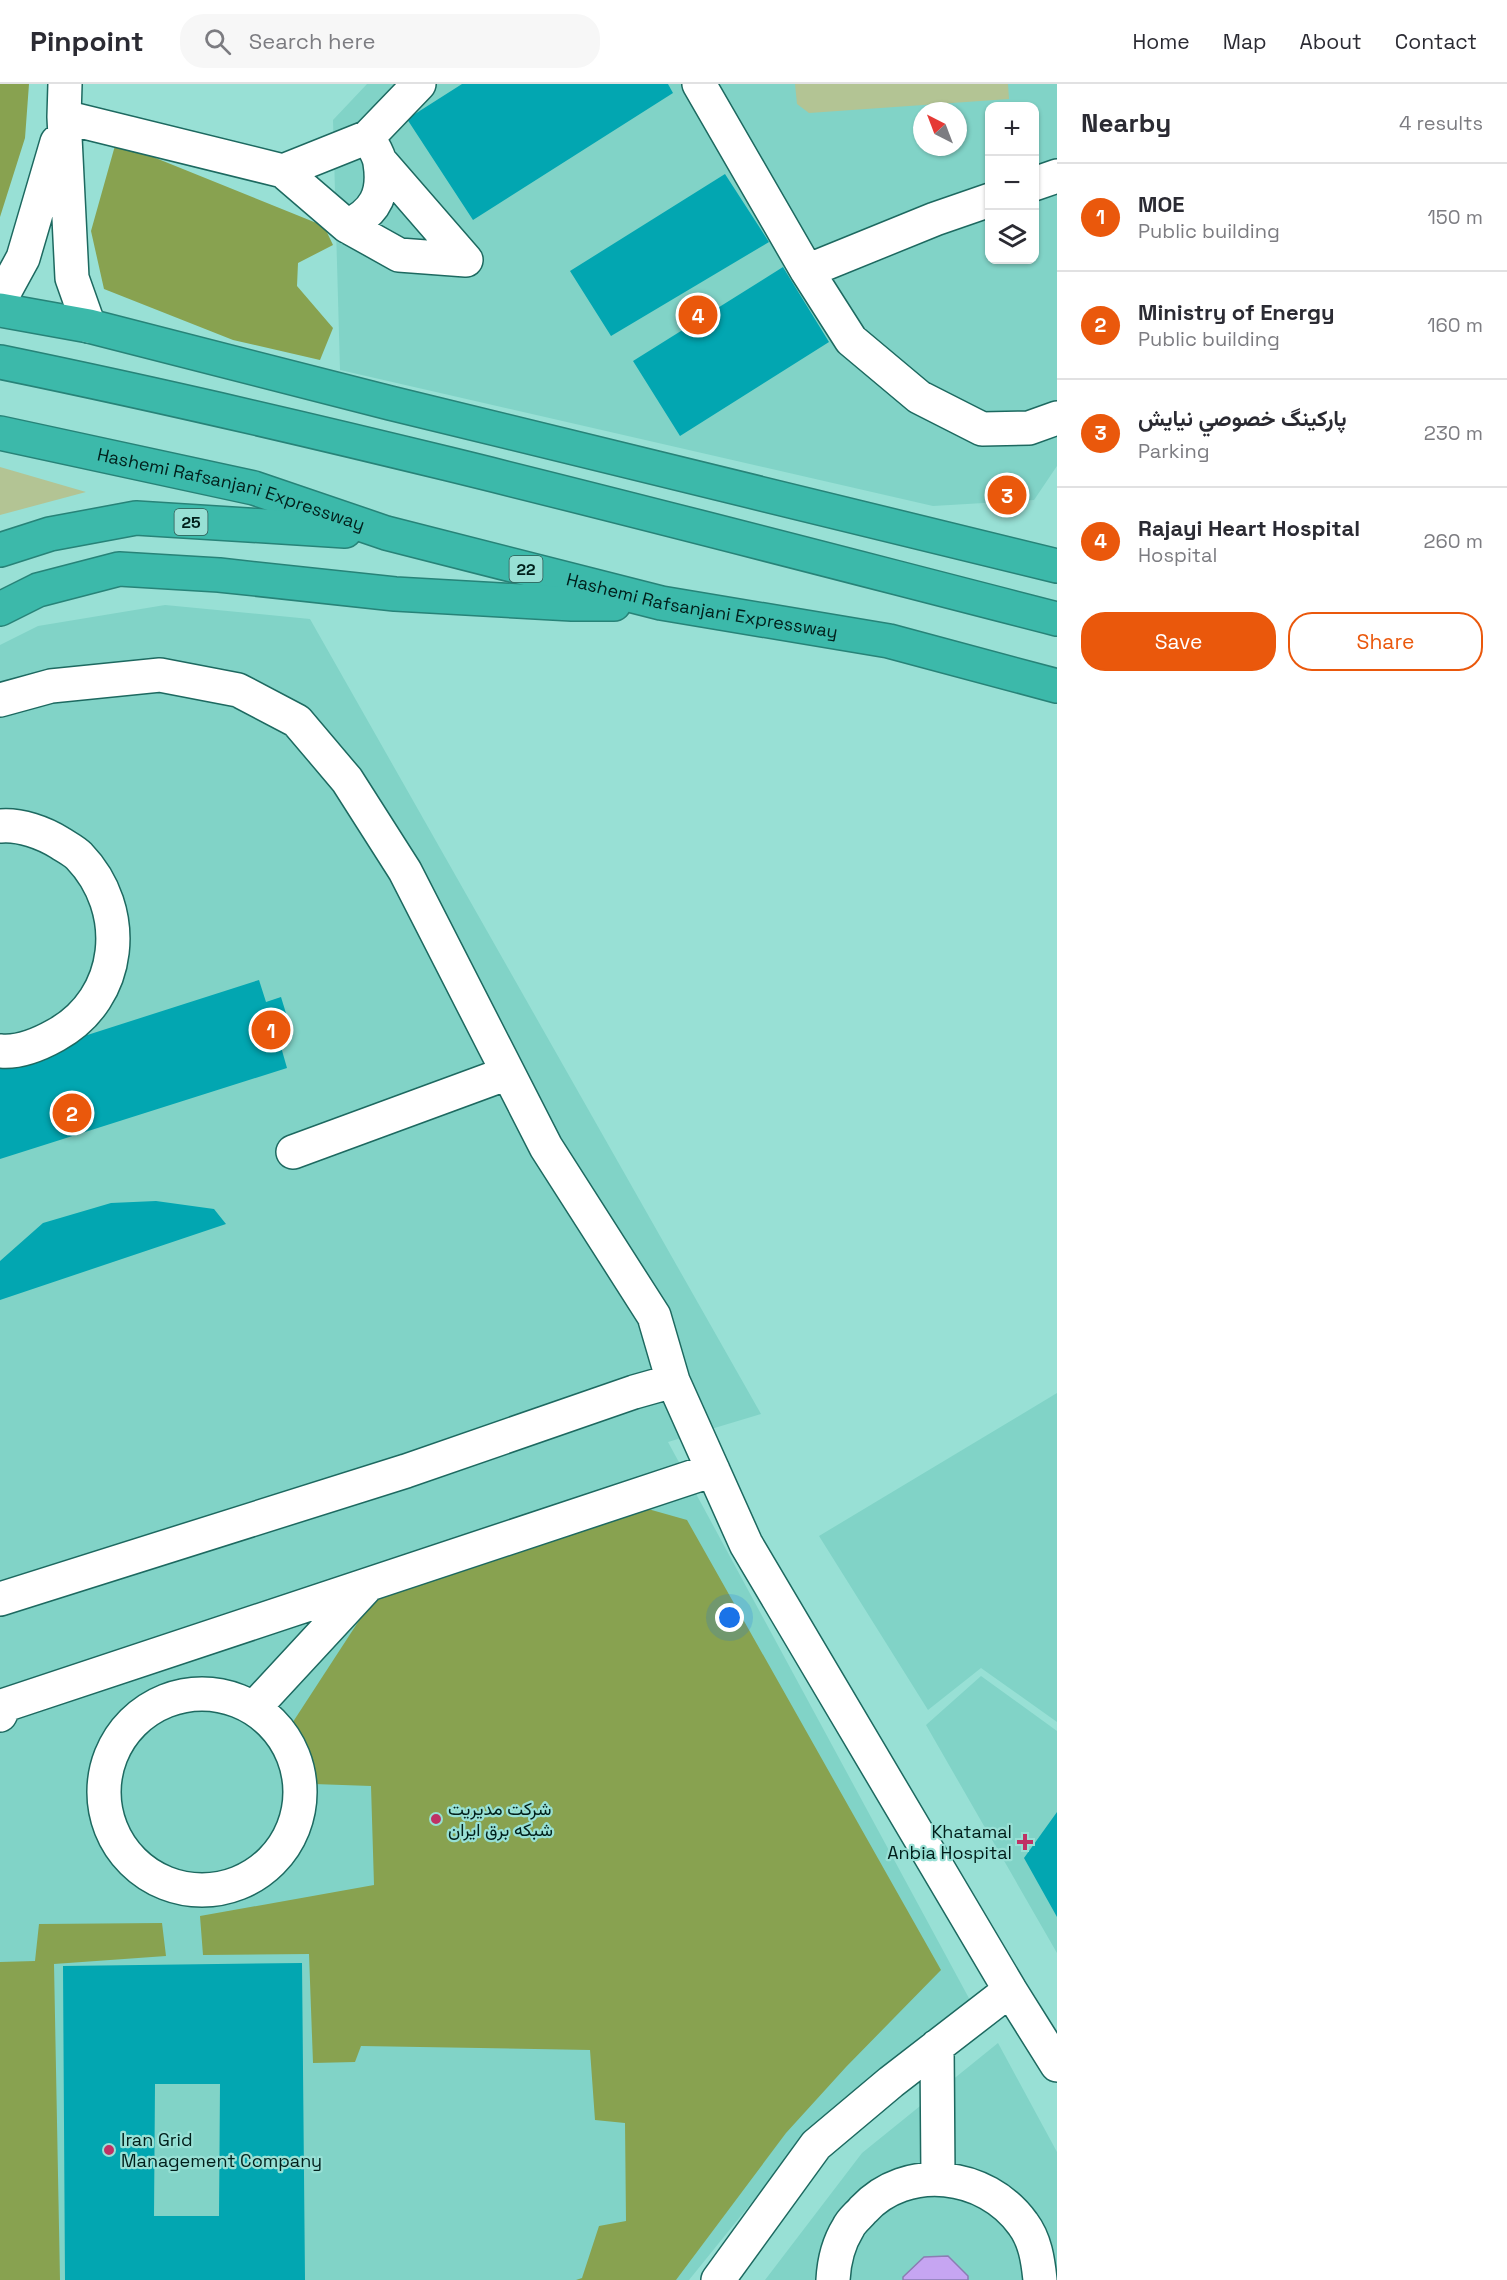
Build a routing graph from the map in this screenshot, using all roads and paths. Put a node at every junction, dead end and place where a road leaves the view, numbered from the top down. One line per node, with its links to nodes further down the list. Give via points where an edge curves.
1 (65, 84): 4 (lane)
2 (419, 84): 5 (lane)
3 (699, 84): 11 (lane)
4 (64, 117): 6 (lane); 12 (lane, via 23,258); 14 (lane, via 72,278)
5 (374, 149): 6 (lane); 10 (lane, via 380,192 362,219); 10 (lane, via 466,260 399,255)
6 (283, 171): 10 (lane)
7 (1057, 176): 8 (lane)
8 (1039, 183)
9 (985, 202): 11 (lane)
10 (347, 226)
11 (807, 272): 16 (lane, via 851,340 919,397 982,429 1029,428)
12 (0, 300)
13 (0, 310): 14 (highway)
14 (90, 326): 20 (highway, via 390,404)
15 (0, 362): 23 (highway, via 140,391 581,497)
16 (1057, 418)
17 (0, 434): 18 (highway, Hashemi Rafsanjani Expressway / 22, via 254,488)
18 (386, 533): 19 (highway, 25, via 136,518 50,534); 21 (highway, Hashemi Rafsanjani Expressway / 22)
19 (0, 550)
20 (1057, 566)
21 (661, 603): 22 (highway, via 572,604 407,594 119,569 38,590); 24 (highway, Hashemi Rafsanjani Expressway / 22, via 889,641)
22 (0, 609)
23 (1057, 619)
24 (1057, 686)
25 (0, 700): 28 (lane, via 51,686 160,675 238,690 297,721 347,780 405,871)
26 (0, 826): 27 (lane, via 45,834 78,855 101,886 113,923 111,962 97,998 71,1027 39,1044)
27 (0, 1051)
28 (508, 1073): 29 (lane); 30 (lane, via 546,1147 654,1316)
29 (293, 1152)
30 (673, 1381): 31 (lane); 33 (lane, via 406,1471)
31 (713, 1470): 32 (lane); 36 (lane, via 746,1544)
32 (368, 1584): 34 (lane); 35 (lane, via 5,1705)
33 (0, 1599)
34 (254, 1708): 34 (lane, via 224,1696 192,1694 161,1702 134,1721 114,1746 104,1777 105,1809 115,1840 135,1865 163,1883 194,1890 227,1887 256,1874 280,1851 291,1832 300,1790 295,1758 279,1730)
35 (0, 1715)
36 (1010, 1990): 37 (lane); 38 (lane)
37 (938, 2046): 39 (lane); 40 (lane, via 816,2145)
38 (1057, 2065)
39 (938, 2178): 41 (lane, via 903,2184 872,2200 848,2226 834,2258); 42 (lane, via 971,2184 1001,2200 1024,2224 1038,2255)
40 (718, 2280)
41 (833, 2280)
42 (1040, 2280)

